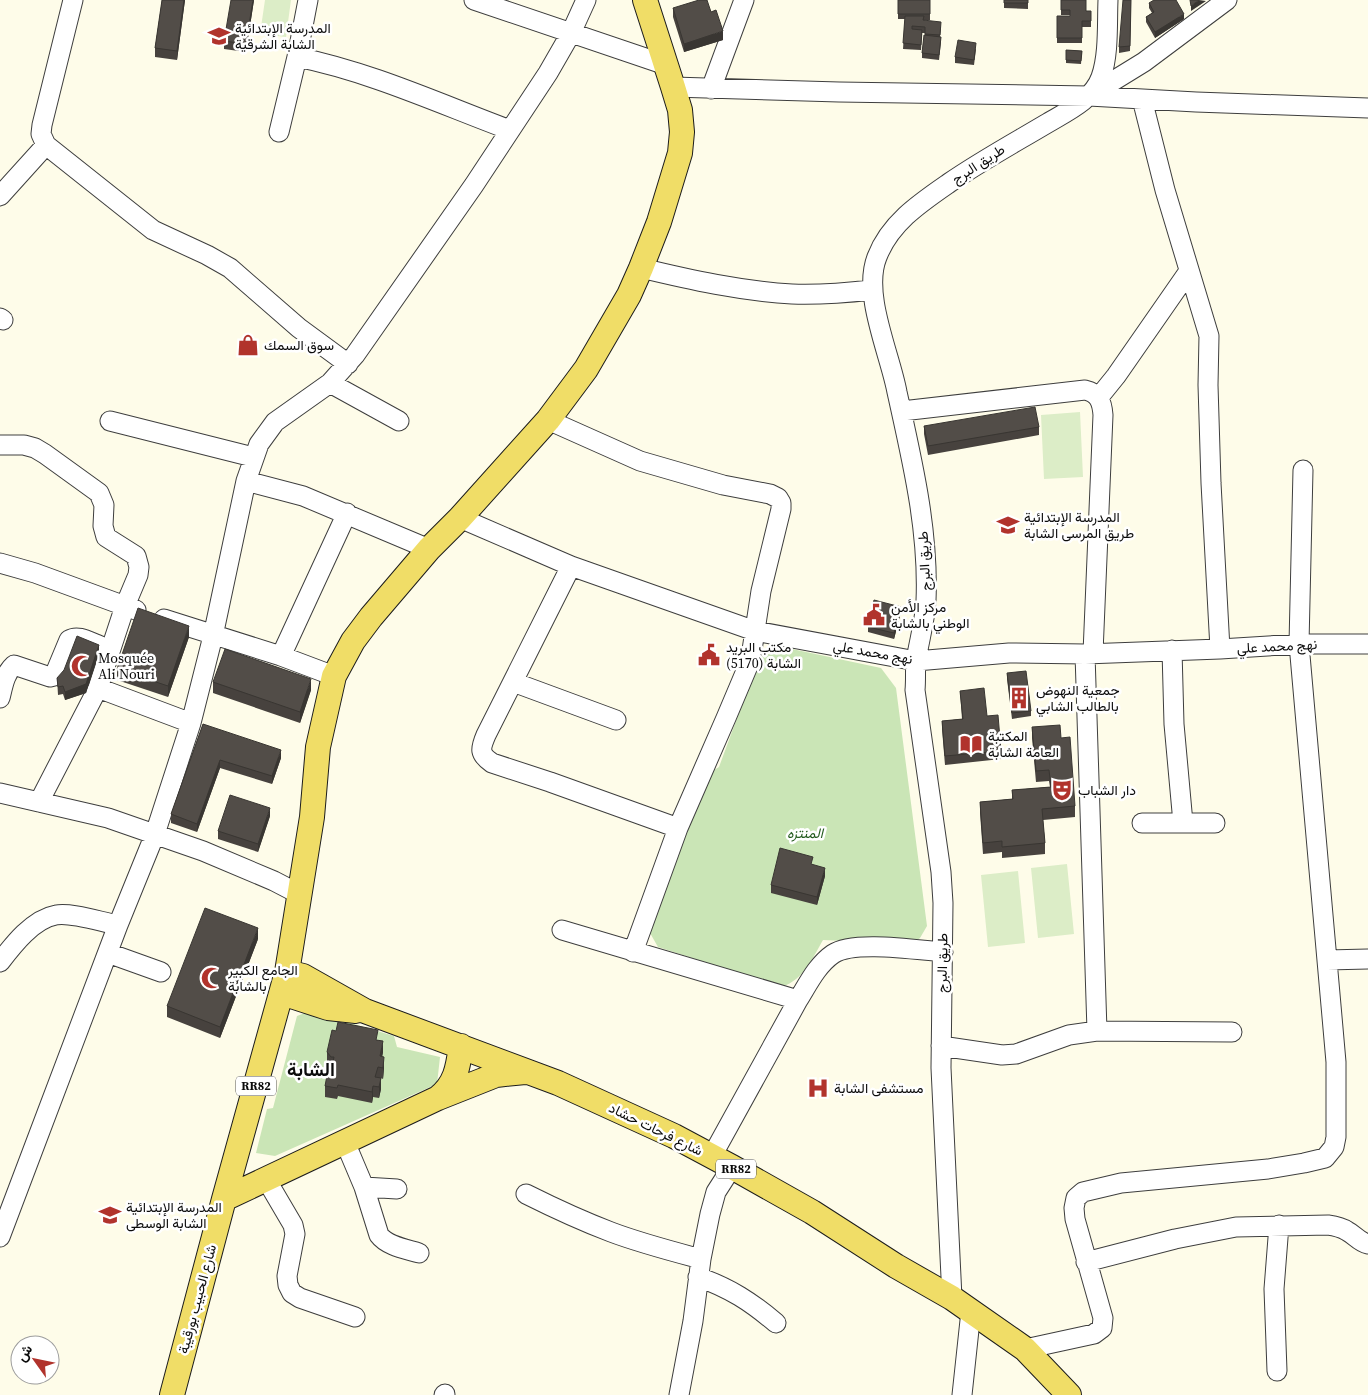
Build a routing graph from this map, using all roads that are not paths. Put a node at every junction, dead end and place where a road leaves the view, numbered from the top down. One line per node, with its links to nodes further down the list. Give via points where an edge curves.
1 (73, 0): 18 (street, via 42,125 41,134)
2 (308, 0): 10 (street)
3 (474, 0): 9 (street)
4 (586, 0): 9 (street)
5 (645, 0): 11 (main road, شارع الحبيب بورقيبة)
6 (744, 0): 12 (street)
7 (1108, 0): 13 (street, طريق البرج, via 1101,77)
8 (1227, 0): 13 (street, via 1144,62)
9 (571, 33): 11 (street); 16 (street)
10 (298, 57): 16 (street, via 356,73); 17 (street)
11 (669, 76): 12 (street); 20 (main road, شارع الحبيب بورقيبة, via 680,110 680,154)
12 (711, 89): 13 (street)
13 (1088, 96): 14 (street); 22 (street, طريق البرج, via 972,167 906,215 882,244 875,260)
14 (1142, 99): 15 (street); 21 (street, via 1164,190)
15 (1368, 108)
16 (510, 130): 23 (street)
17 (279, 132)
18 (46, 145): 19 (street); 23 (street, via 148,227 230,268 299,328)
19 (0, 196)
20 (641, 268): 22 (street, via 763,292 820,294); 27 (main road, شارع الحبيب بورقيبة, via 603,342)
21 (1189, 270): 25 (street); 45 (street, via 1208,336 1211,483)
22 (872, 290): 26 (street, طريق البرج)
23 (348, 364): 24 (street)
24 (330, 383): 29 (street); 31 (street, via 275,422)
25 (1099, 397): 26 (street, via 1085,390); 47 (street, via 1102,415)
26 (902, 411): 49 (street, طريق البرج, via 921,509 925,560 926,602)
27 (548, 420): 35 (main road, شارع الحبيب بورقيبة); 40 (street, via 640,462 778,498 781,509 761,591)
28 (110, 421): 31 (street)
29 (399, 421)
30 (0, 446): 39 (street, via 35,448 99,493 104,505 106,537 131,552 139,561 138,575)
31 (253, 457): 33 (street)
32 (1302, 470): 42 (street)
33 (246, 481): 34 (street, via 303,496); 41 (street)
34 (347, 514): 36 (street); 48 (street)
35 (460, 518): 36 (main road, شارع الحبيب بورقيبة); 38 (street, نهج محمد علي)
36 (429, 549): 50 (main road, شارع الحبيب بورقيبة, via 353,641)
37 (0, 563): 39 (street)
38 (571, 566): 40 (street, نهج محمد علي); 51 (street)
39 (124, 606): 41 (street); 44 (street)
40 (755, 632): 49 (street, نهج محمد علي); 61 (street, via 738,692)
41 (213, 636): 48 (street); 55 (street)
42 (1299, 644): 43 (street, نهج محمد علي); 45 (street, نهج محمد علي); 70 (street)
43 (1368, 644)
44 (109, 649): 52 (street); 53 (street, via 72,638 54,676 14,665 6,676)
45 (1220, 649): 46 (street, نهج محمد علي)
46 (1172, 650): 47 (street, نهج محمد علي); 58 (street, via 1174,724)
47 (1089, 653): 49 (street, نهج محمد علي, via 1008,653); 75 (street)
48 (281, 656): 50 (street)
49 (916, 661): 67 (street, طريق البرج, via 915,690 941,872)
50 (334, 676): 63 (main road, شارع الحبيب بورقيبة, via 318,747 312,817)
51 (514, 682): 54 (street); 61 (street, via 482,743 484,758 496,765)
52 (98, 688): 55 (street); 57 (street)
53 (0, 698)
54 (616, 720)
55 (190, 723): 62 (street)
56 (0, 793): 57 (street)
57 (39, 802): 62 (street, via 108,818)
58 (1183, 822): 59 (street); 60 (street)
59 (1142, 823)
60 (1215, 823)
61 (678, 828): 66 (street)
62 (155, 834): 63 (street, via 203,851); 64 (street)
63 (299, 894): 73 (main road, شارع الحبيب بورقيبة)
64 (118, 925): 68 (street); 71 (street, via 56,915 33,927)
65 (562, 930): 66 (street)
66 (634, 952): 74 (street)
67 (943, 952): 74 (street, via 864,947 846,949 824,962); 78 (street, طريق البرج)
68 (108, 954): 72 (street); 90 (street)
69 (1368, 959): 70 (street)
70 (1327, 960): 93 (street, via 1337,1102 1336,1137 1330,1154 1325,1158 1268,1169 1140,1180 1084,1192 1076,1198 1074,1208)
71 (0, 962)
72 (161, 972)
73 (284, 983): 77 (main road, شارع فرحات حشاد / RR82, via 328,1008 365,1011); 82 (main road, شارع الحبيب بورقيبة / RR82)
74 (798, 1000): 83 (street)
75 (1097, 1031): 76 (street); 78 (street, via 1069,1035 1016,1054)
76 (1232, 1032)
77 (461, 1046): 79 (main road, شارع فرحات حشاد / RR82); 80 (main road, via 454,1081)
78 (941, 1046): 95 (street, طريق البرج)
79 (528, 1072): 80 (main road, via 496,1075); 83 (main road, شارع فرحات حشاد / RR82, via 558,1082)
80 (438, 1098): 81 (main road)
81 (345, 1142): 84 (main road); 85 (street)
82 (235, 1159): 84 (main road, via 235,1171 241,1180 252,1183); 88 (main road, شارع الحبيب بورقيبة / RR82)
83 (722, 1161): 94 (street); 95 (main road, شارع فرحات حشاد / RR82)
84 (264, 1180): 88 (main road); 96 (street, via 293,1225 295,1234 287,1276 292,1293)
85 (364, 1187): 86 (street); 92 (street, via 382,1240)
86 (397, 1189)
87 (526, 1194): 94 (street, via 576,1218)
88 (224, 1199): 100 (main road, شارع الحبيب بورقيبة / RR82)
89 (1279, 1225): 91 (street, via 1338,1226); 93 (street, via 1216,1230); 99 (street, via 1274,1289)
90 (0, 1237)
91 (1368, 1244)
92 (419, 1253)
93 (1086, 1262): 98 (street, via 1103,1318 1102,1328 1094,1334)
94 (700, 1268): 97 (street); 101 (street)
95 (962, 1304): 98 (main road, شارع فرحات حشاد / RR82); 102 (street, طريق البرج)
96 (355, 1317)
97 (776, 1324)
98 (1024, 1349): 103 (main road, شارع فرحات حشاد / RR82)
99 (1277, 1371)
100 (172, 1395)
101 (679, 1395)
102 (962, 1395)
103 (1069, 1395)

